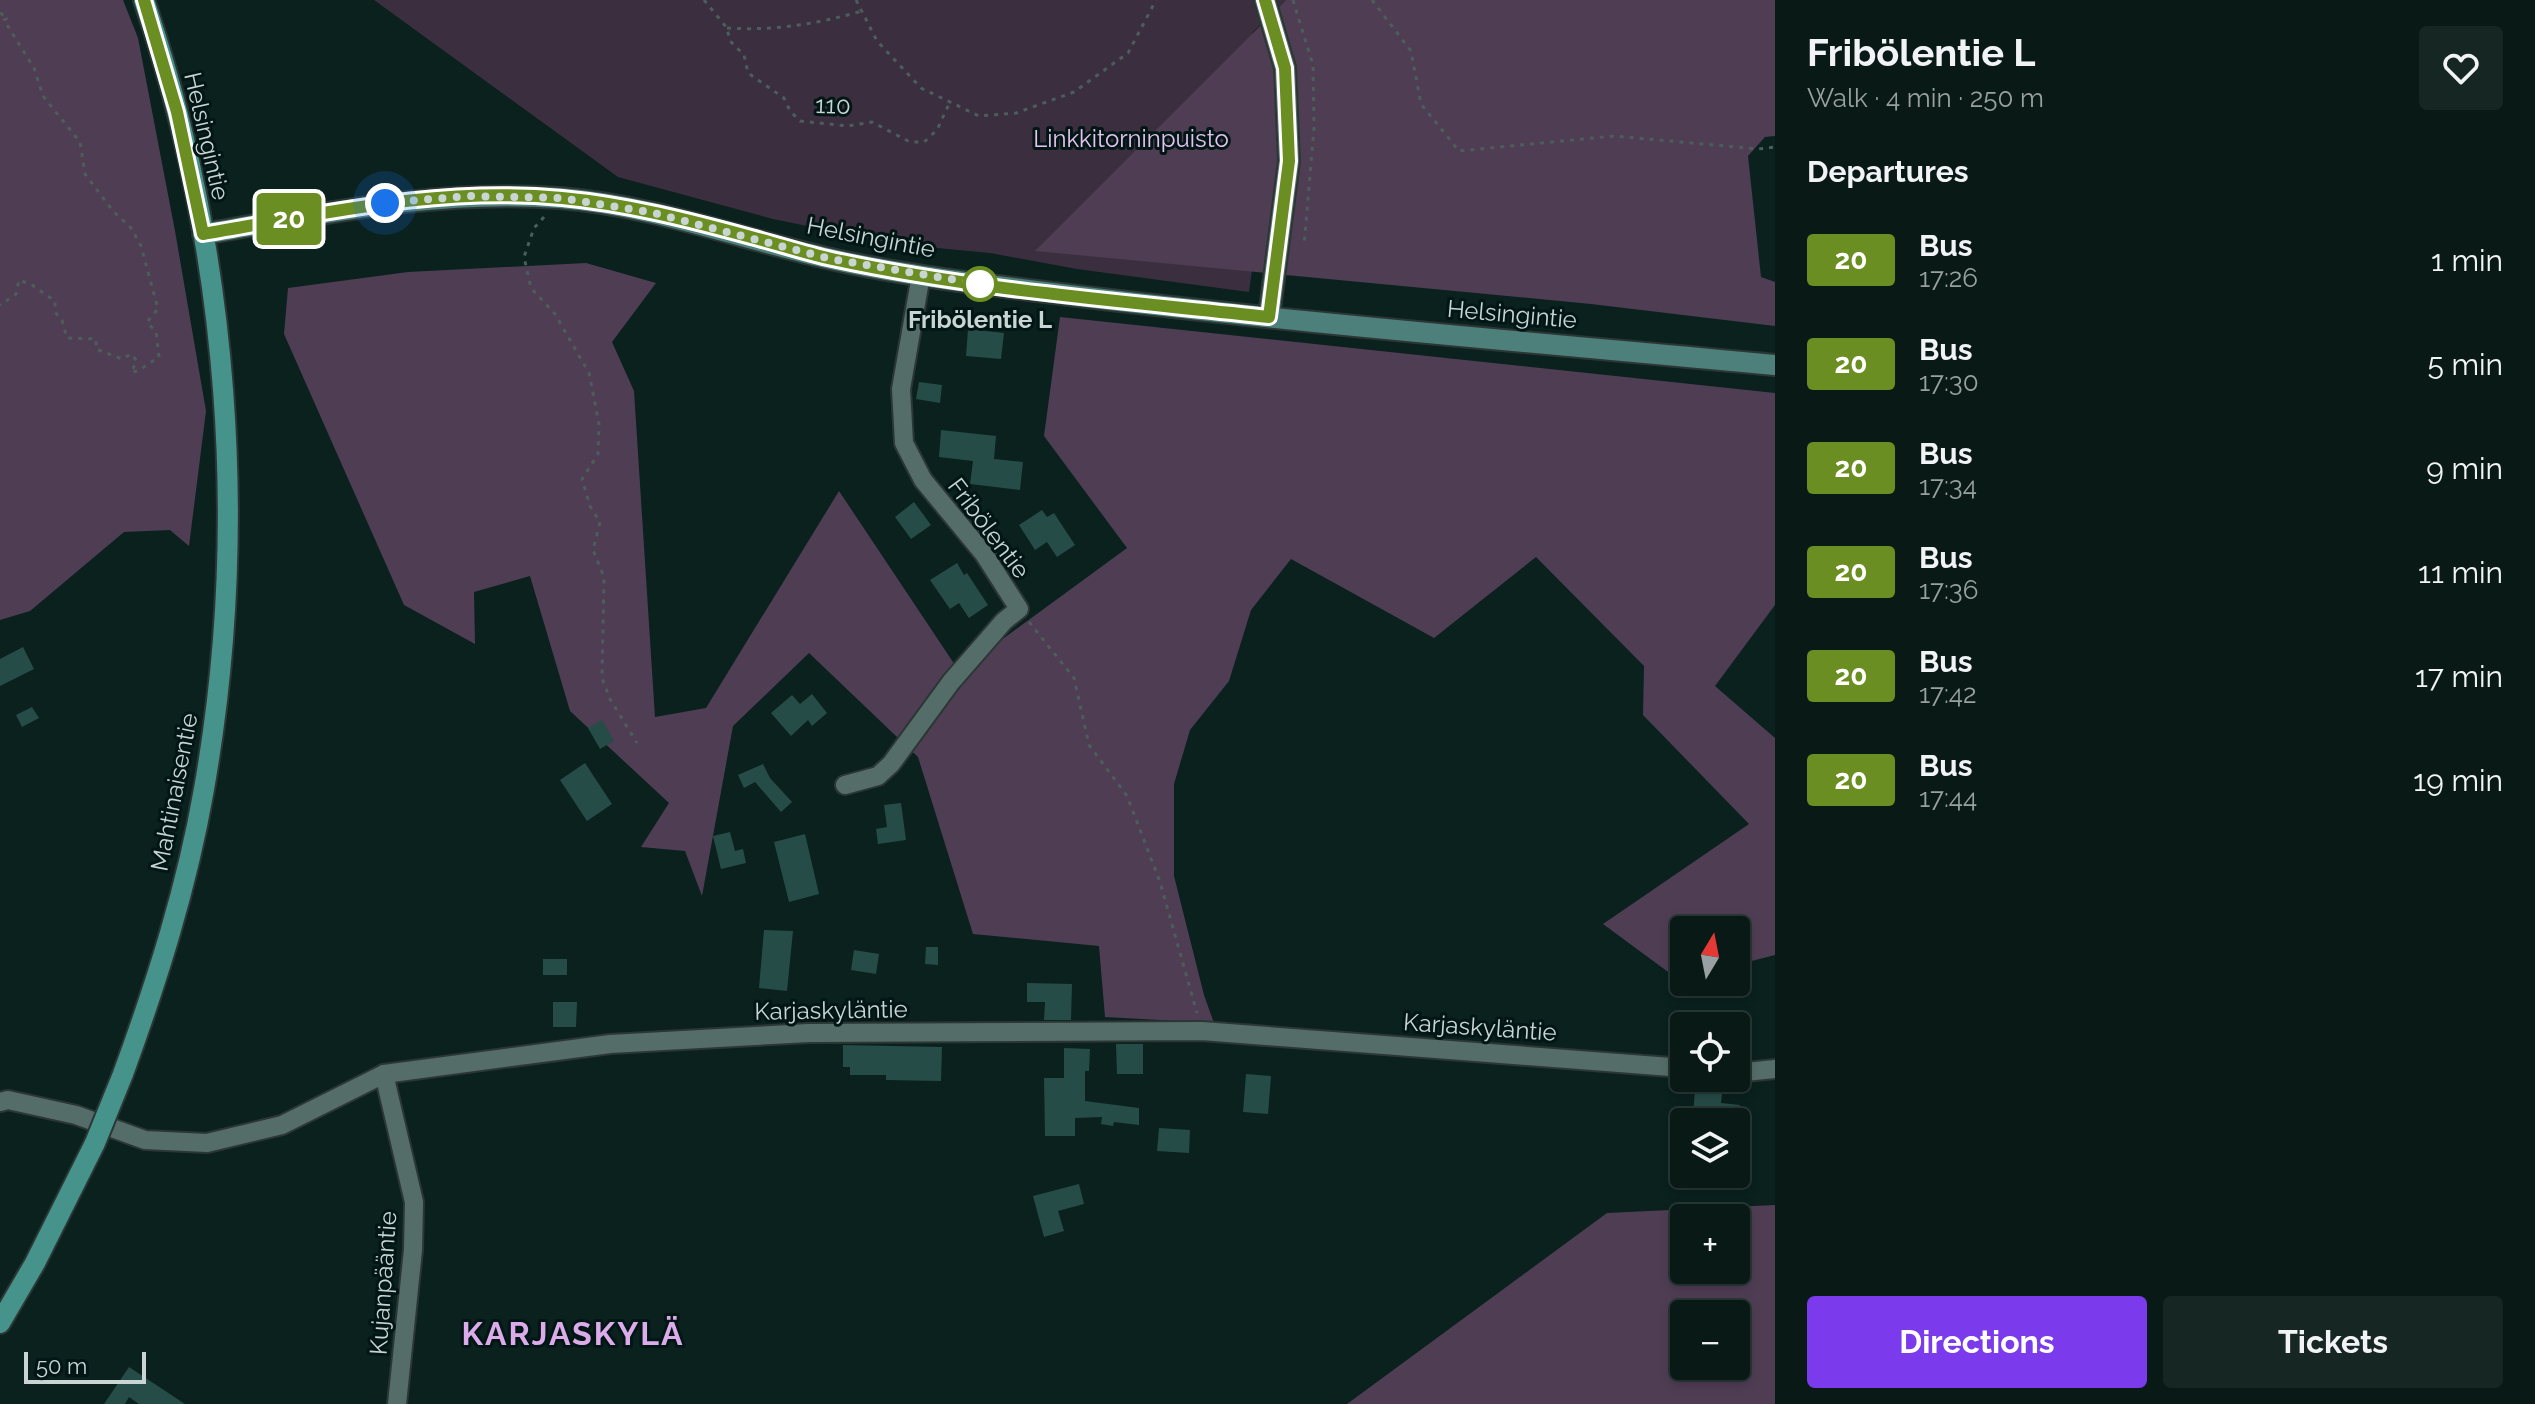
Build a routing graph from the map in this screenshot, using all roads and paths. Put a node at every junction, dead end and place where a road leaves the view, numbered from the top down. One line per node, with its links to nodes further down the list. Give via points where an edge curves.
1 (144, 0): 14 (main road, Helsingintie, via 177,112)
2 (704, 0): 10 (path, 110)
3 (856, 0): 8 (path)
4 (1156, 0): 11 (path, via 1128,53 1074,92 1016,113 979,116)
5 (1265, 0): 18 (street, via 1285,68 1289,161)
6 (1293, 0): 15 (path, via 1313,65 1314,128)
7 (1372, 0): 12 (path, via 1411,51 1421,104 1459,151 1614,136)
8 (862, 11): 10 (path, via 816,25); 11 (path, via 877,41 921,88)
9 (0, 13): 17 (path, via 8,18 4,20 34,68 43,96 80,142 85,174 141,246 158,309 147,322 156,332 159,357 131,372 137,361 131,354 122,359 96,349 96,339 67,338 55,301 19,280 16,294)
10 (727, 28): 11 (path, 110, via 748,73 784,98 800,121 848,126 872,122 910,142 924,142 937,130)
11 (950, 102)
12 (1775, 147)
13 (561, 198): 14 (main road, Helsingintie, via 413,200); 16 (main road, Helsingintie, via 650,212 831,259); 21 (path, via 534,228 524,257 531,288 555,314 589,373 599,424 598,454 582,479 600,522 593,550 604,577 602,678)
14 (203, 234): 29 (main road, Mahtinaisentie, bridge, via 216,326 227,485 220,685 204,791 179,905 123,1074 95,1143)
15 (1304, 246)
16 (921, 275): 18 (main road, Helsingintie); 20 (street, Fribölentie, via 901,389 904,443 923,480 984,554)
17 (0, 305)
18 (1269, 317): 19 (main road, Helsingintie)
19 (1775, 365)
20 (1019, 609): 22 (street, Fribölentie, via 951,682 891,764 878,776); 23 (path, via 1074,678 1089,745 1127,796 1160,882)
21 (637, 743)
22 (845, 785)
23 (1202, 1031): 24 (street, Karjaskyläntie); 27 (street, Karjaskyläntie, via 809,1033 680,1039)
24 (1670, 1067)
25 (1775, 1069): 26 (street)
26 (1750, 1072)
27 (384, 1074): 28 (street, Karjaskyläntie, via 282,1125 207,1143 145,1140 76,1115); 30 (street, Kujanpääntie, via 414,1202)
28 (0, 1102)
29 (0, 1323)
30 (397, 1404)

